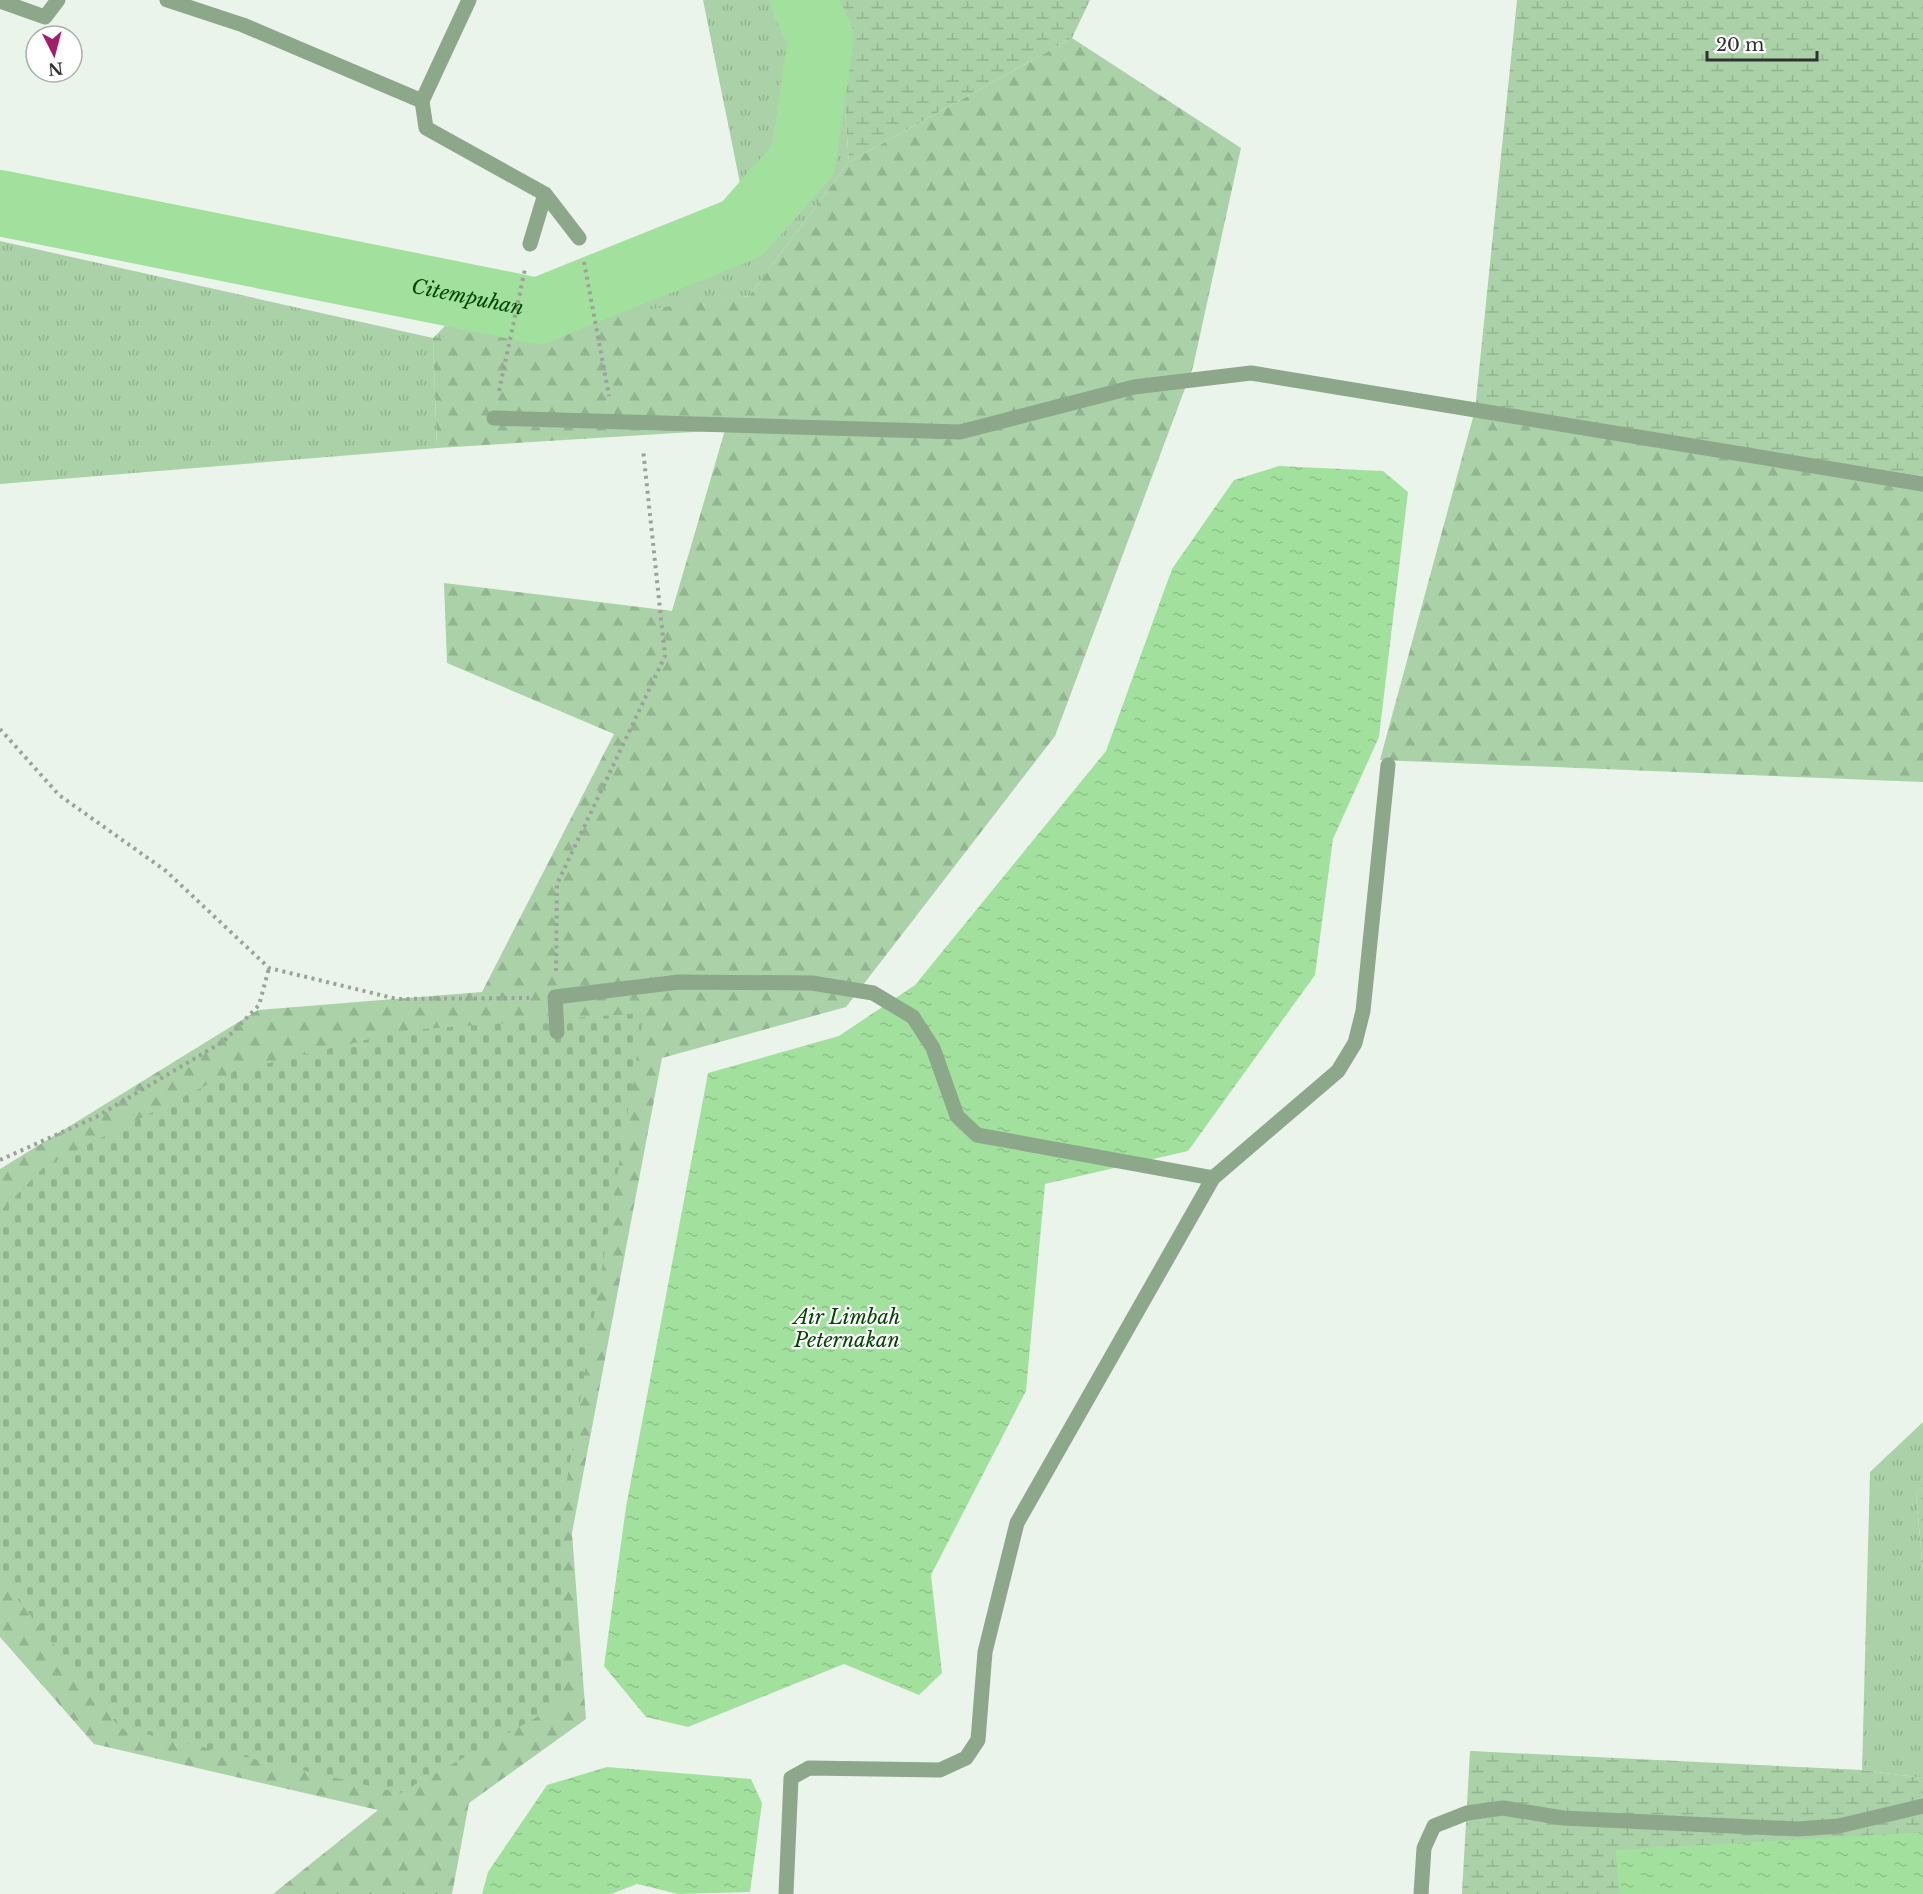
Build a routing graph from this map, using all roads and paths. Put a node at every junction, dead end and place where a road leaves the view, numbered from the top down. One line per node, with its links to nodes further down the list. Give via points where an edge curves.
1 (58, 0): 4 (street, via 45,17)
2 (167, 0): 5 (street, via 243,25)
3 (469, 0): 5 (street)
4 (0, 1)
5 (422, 101): 6 (street, via 426,128)
6 (545, 194): 7 (street); 8 (street)
7 (579, 238): 10 (path)
8 (530, 244): 9 (path)
9 (494, 418): 10 (street)
10 (614, 420): 11 (street)
11 (640, 421): 12 (street, via 960,432 1134,387 1251,373); 16 (path, via 665,656 557,884)
12 (1923, 484)
13 (0, 729): 15 (path, via 58,795 166,871)
14 (1388, 765): 19 (street, via 1363,1011 1355,1043 1338,1071)
15 (269, 968): 16 (path, via 397,999); 18 (path, via 259,1005 224,1041 96,1117)
16 (555, 998): 17 (street); 19 (street, via 679,982 812,983 873,993 913,1017 933,1048 957,1116 977,1135)
17 (557, 1032)
18 (0, 1160)
19 (1213, 1178): 21 (street, via 1017,1523 985,1652 978,1740 966,1758 940,1770 809,1768 791,1778)
20 (1923, 1806): 22 (street, via 1839,1826 1798,1829 1563,1818 1503,1808 1467,1813 1434,1826 1424,1848)
21 (786, 1894)
22 (1421, 1894)

